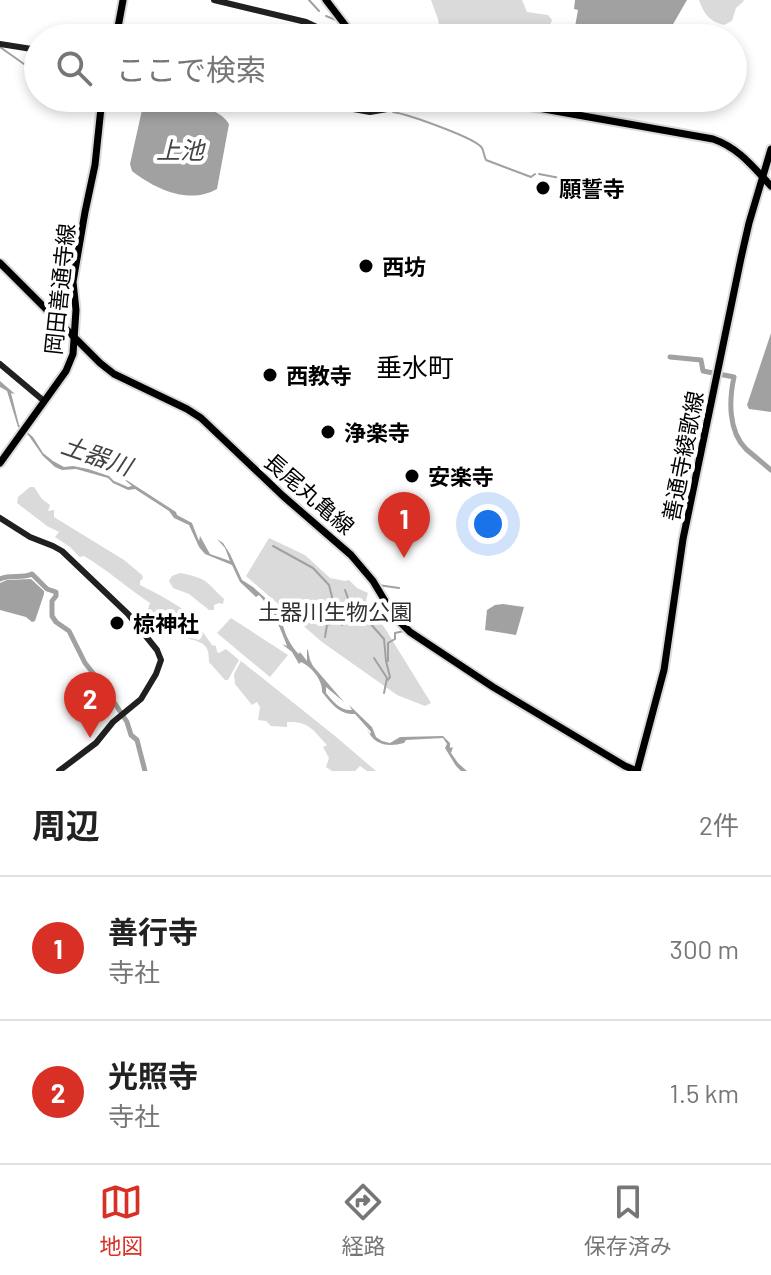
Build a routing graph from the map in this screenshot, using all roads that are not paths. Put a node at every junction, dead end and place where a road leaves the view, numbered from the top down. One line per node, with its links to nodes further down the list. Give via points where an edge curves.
1 (123, 0): 4 (main road)
2 (214, 0): 5 (street)
3 (326, 0): 6 (main road)
4 (119, 24)
5 (310, 24)
6 (344, 24)
7 (0, 44): 8 (street)
8 (24, 48)
9 (101, 112): 15 (main road, 岡田善通寺線, via 73,282)
10 (561, 112): 12 (main road, via 713,139 738,152)
11 (771, 149): 12 (main road, 善通寺綾歌線)
12 (763, 177): 13 (main road); 21 (main road, 善通寺綾歌線, via 683,539 664,670)
13 (771, 186)
14 (0, 263): 15 (main road, 長尾丸亀線)
15 (75, 339): 17 (main road, 岡田善通寺線, via 70,364); 21 (main road, 長尾丸亀線, via 114,374 201,418 351,555 410,632)
16 (0, 364): 17 (street)
17 (43, 402): 18 (main road, 岡田善通寺線)
18 (0, 463)
19 (0, 518): 20 (street, via 62,551 128,614 160,657 161,665 141,699)
20 (59, 771)
21 (637, 771)

